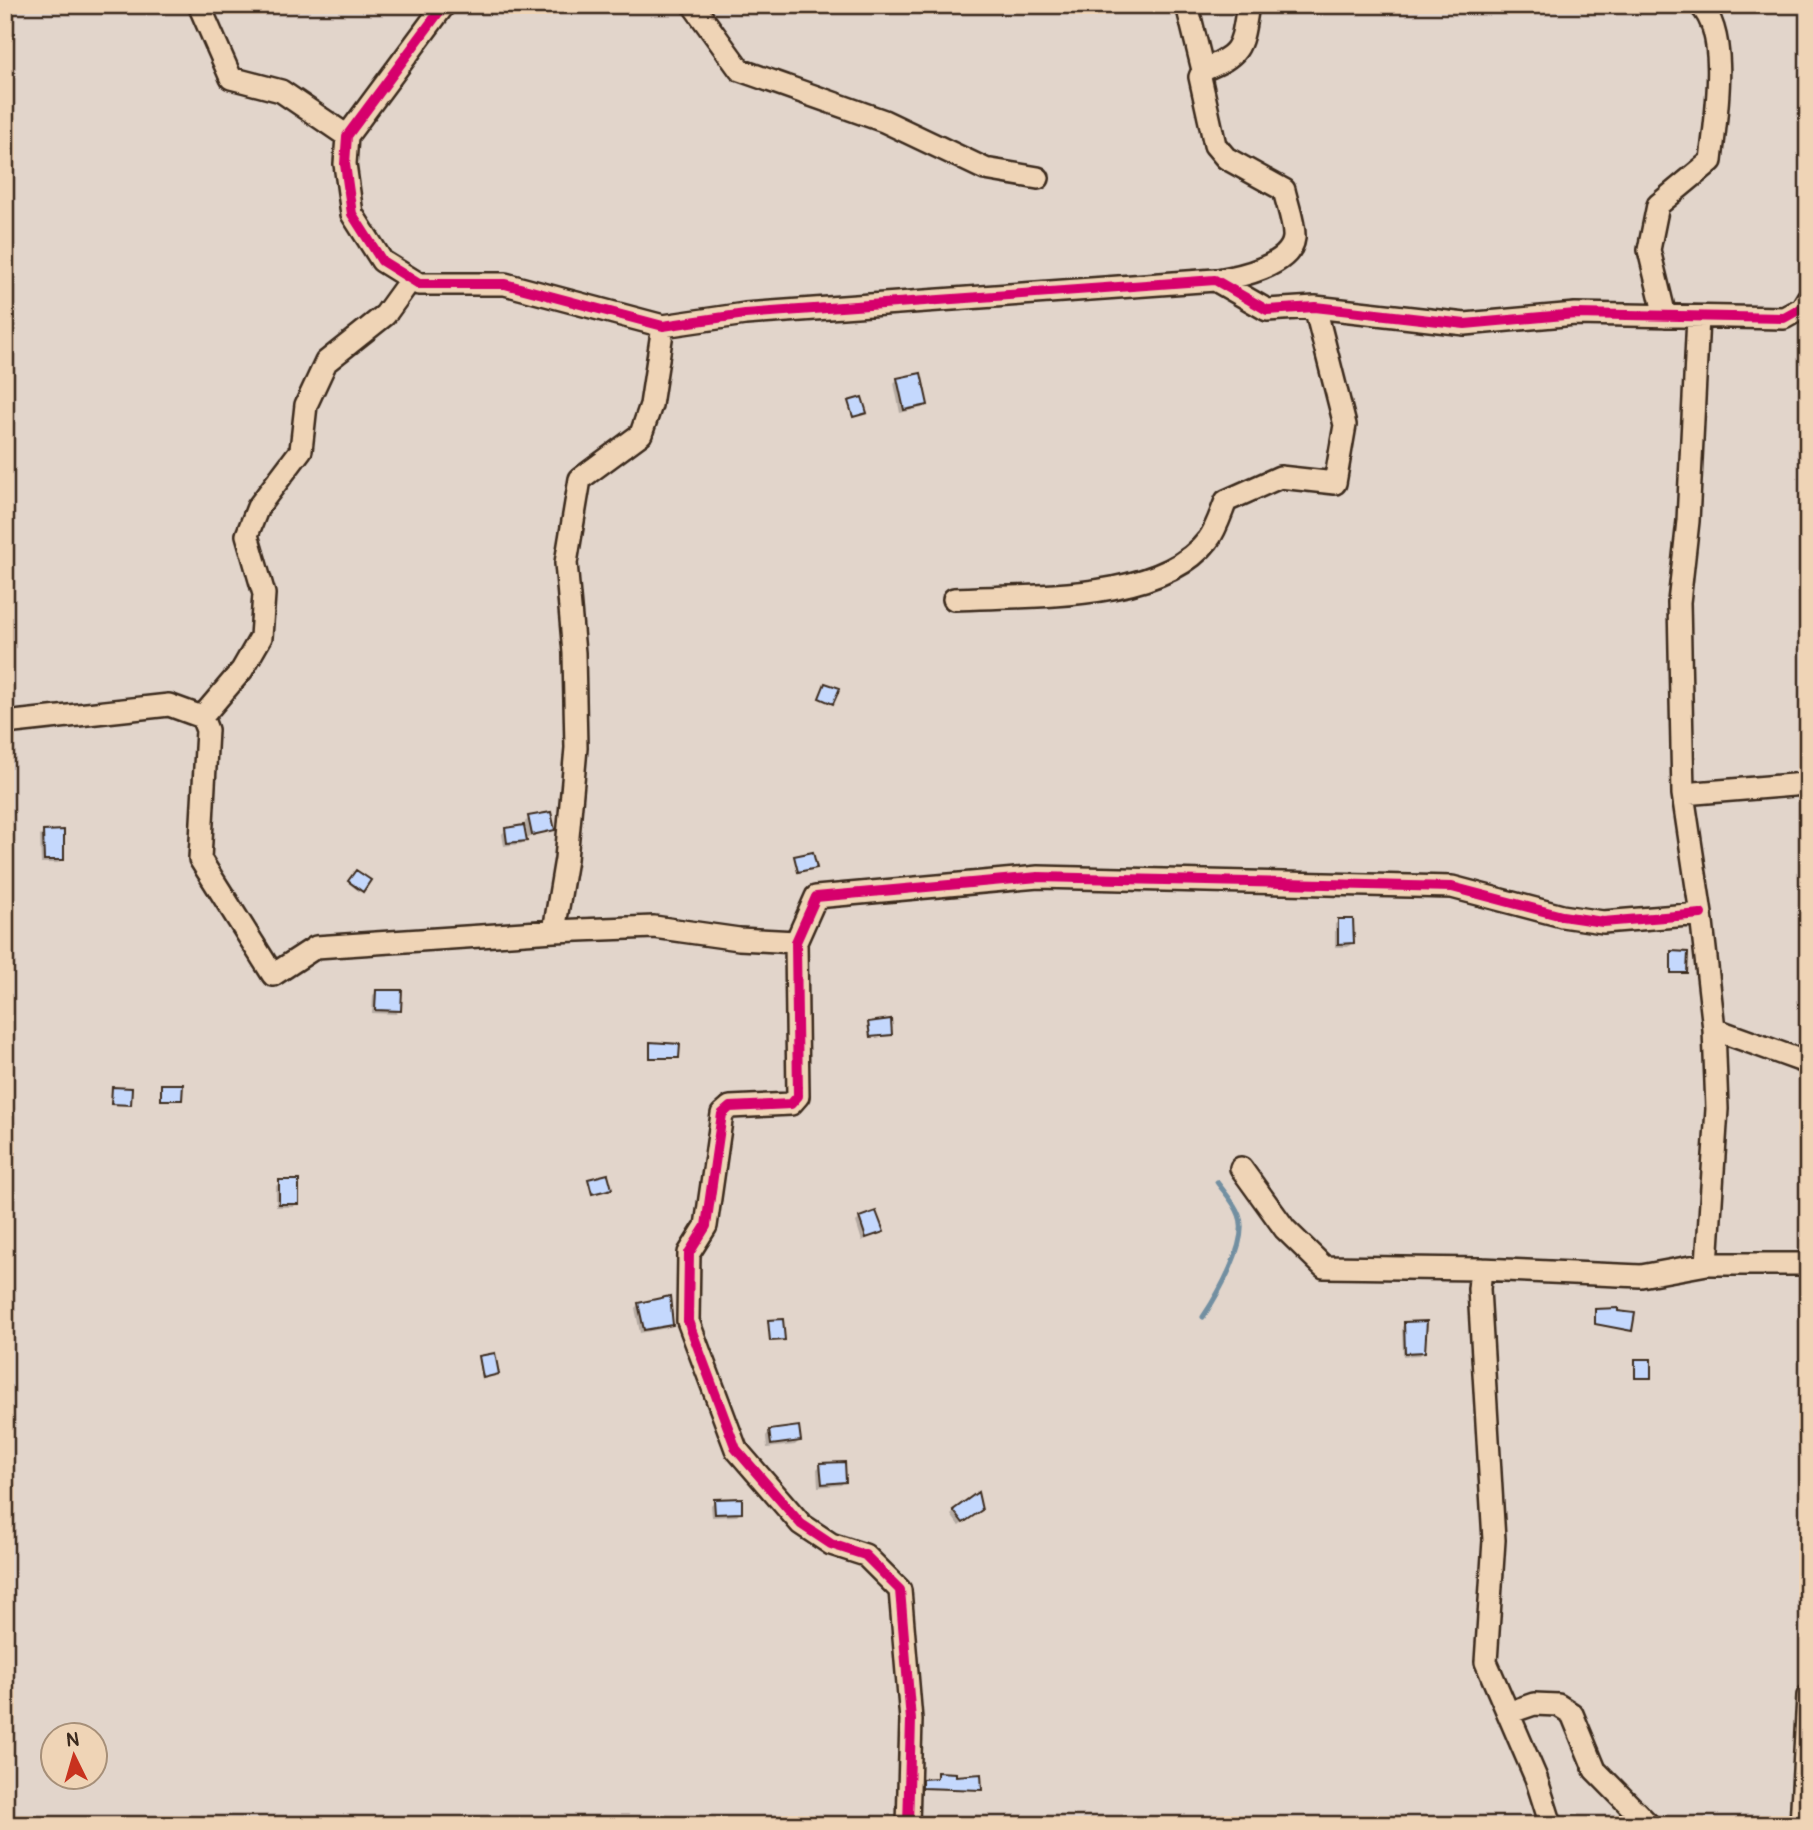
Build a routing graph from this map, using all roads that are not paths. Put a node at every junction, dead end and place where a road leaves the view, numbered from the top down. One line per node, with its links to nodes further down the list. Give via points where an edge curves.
1 (198, 5): 8 (street, via 231,78 281,91)
2 (444, 5): 8 (street)
3 (694, 5): 9 (street, via 740,70 884,121 985,169)
4 (1187, 5): 7 (street)
5 (1248, 5): 7 (street, via 1242,39 1230,59)
6 (1700, 5): 14 (street, via 1717,36 1715,126 1711,161 1658,205 1649,250)
7 (1203, 70): 11 (street, via 1200,77 1215,145 1226,158 1284,190 1294,239 1285,255 1247,276)
8 (347, 136): 10 (street, via 345,164 352,214 382,261)
9 (1038, 178)
10 (411, 279): 16 (street, via 419,284 505,284); 18 (street, via 385,315 326,362 306,405 301,450 258,507 247,535 264,594 261,637 242,670)
11 (1214, 280): 13 (street, via 1267,310); 16 (street, via 746,314)
12 (1808, 298): 15 (street, via 1802,308 1784,318)
13 (1315, 307): 14 (street, via 1465,324 1575,314); 17 (street, via 1345,425 1335,482 1280,478 1226,501 1208,540 1173,569 1111,590)
14 (1665, 316): 15 (street)
15 (1698, 317): 21 (street, via 1688,521 1679,602)
16 (663, 326): 23 (street, via 642,433 580,479 566,563 576,748)
17 (954, 599)
18 (202, 717): 19 (street, via 169,705); 23 (street, via 207,730 200,859 273,975 316,947)
19 (5, 723)
20 (1808, 778): 21 (street, via 1805,784)
21 (1683, 794): 22 (street)
22 (1701, 914): 24 (street, via 1603,922 1452,887 1038,877 816,897); 25 (street)
23 (554, 931): 24 (street, via 654,927)
24 (796, 942): 34 (street, via 798,1096 791,1104 730,1107 722,1114 706,1226 690,1253 688,1321 736,1449 802,1524 831,1544 865,1555 900,1590 911,1720)
25 (1714, 1029): 26 (street); 28 (street, via 1717,1109)
26 (1808, 1063)
27 (1241, 1168): 30 (street, via 1285,1229 1324,1267)
28 (1707, 1264): 29 (street); 30 (street, via 1641,1276)
29 (1808, 1264)
30 (1481, 1269): 32 (street, via 1494,1540 1486,1662)
31 (1808, 1696): 33 (street)
32 (1508, 1713): 35 (street); 36 (street, via 1534,1704 1558,1705 1572,1714 1595,1770)
33 (1805, 1754): 37 (street)
34 (908, 1825)
35 (1551, 1825)
36 (1649, 1825)
37 (1801, 1825)

